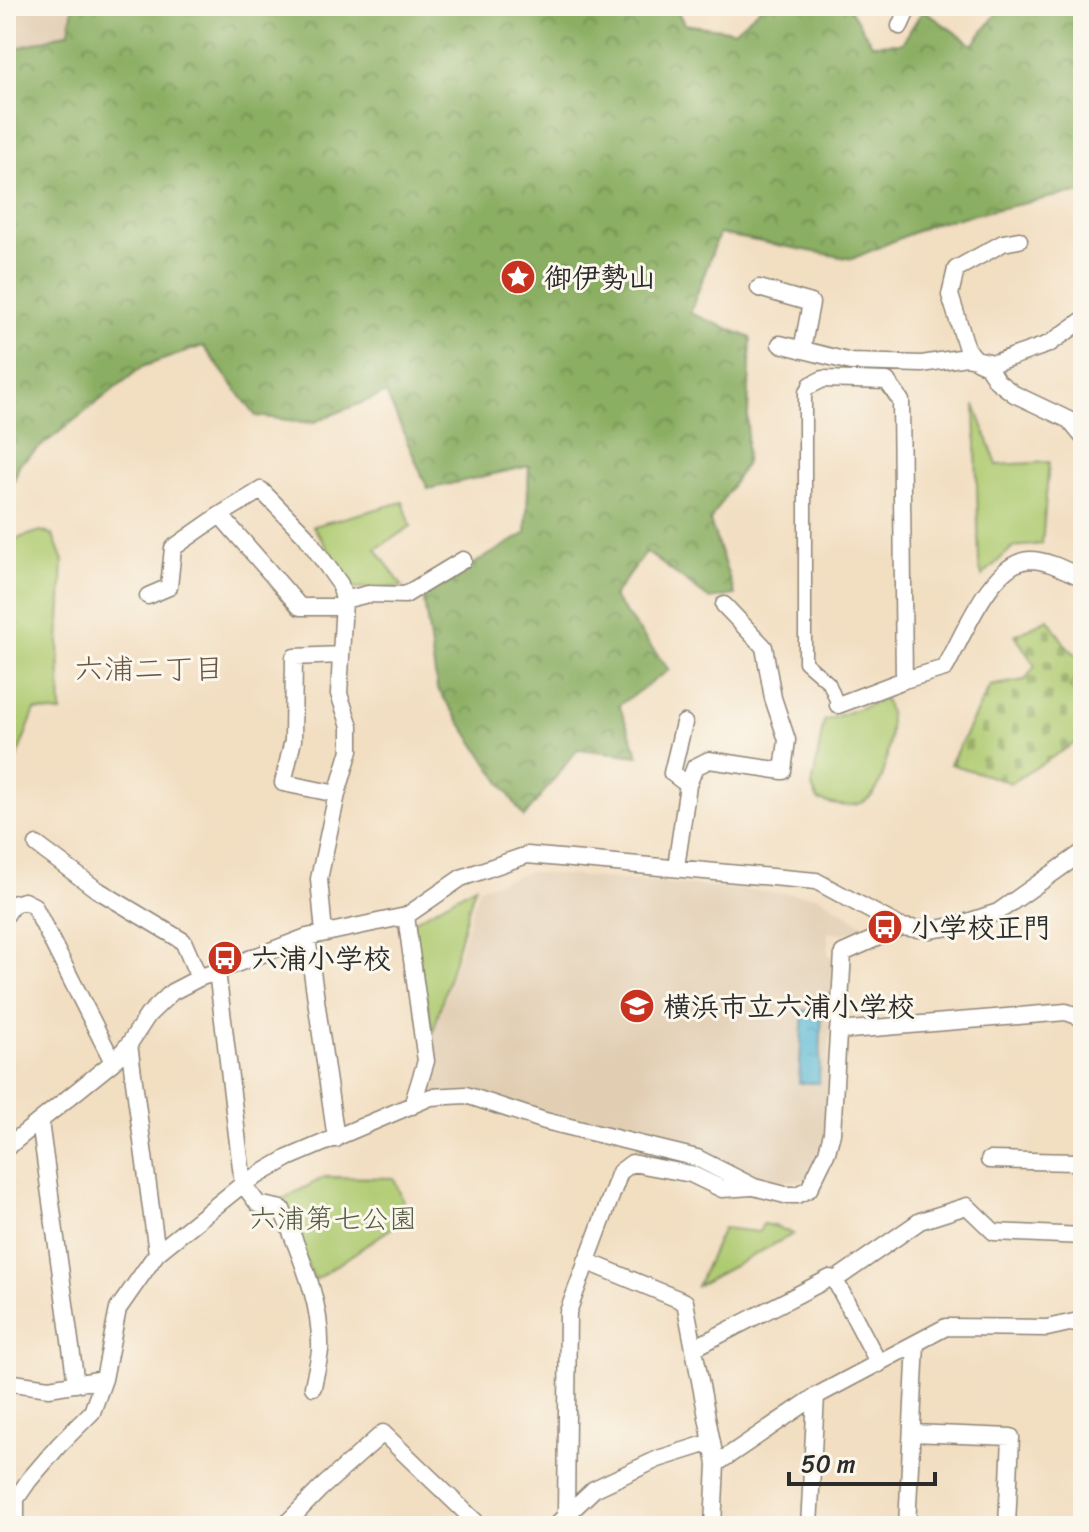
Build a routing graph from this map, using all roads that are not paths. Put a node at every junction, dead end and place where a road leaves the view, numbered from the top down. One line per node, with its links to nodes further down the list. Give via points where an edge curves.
1 (909, 6): 2 (street)
2 (900, 26)
3 (1019, 240): 8 (street, via 956,269 950,295 967,349)
4 (759, 288): 7 (street, via 811,303)
5 (1083, 320): 8 (street, via 1049,344 994,363)
6 (780, 344): 7 (street)
7 (802, 350): 8 (street, via 851,362 922,364 966,357)
8 (978, 362): 10 (street, via 1014,394 1069,420)
9 (811, 385): 18 (street, via 823,379 887,381 901,401); 19 (street, via 805,392 805,662 829,683)
10 (1083, 437)
11 (220, 515): 14 (street, via 173,548 169,587); 15 (street, via 300,607); 15 (street, via 261,490 305,535 340,584)
12 (463, 560): 15 (street, via 405,595 368,594)
13 (1083, 578): 18 (street, via 1030,560 1013,565 981,597 945,668)
14 (148, 596)
15 (343, 604): 17 (street)
16 (724, 605): 21 (street, via 764,647 787,740 783,771 709,760 695,767)
17 (340, 655): 22 (street, via 339,694 350,726 350,750); 22 (street, via 294,657 293,740 283,783)
18 (904, 680): 19 (street)
19 (838, 705)
20 (684, 723): 21 (street, via 672,773)
21 (688, 785): 25 (street)
22 (337, 794): 29 (street, via 319,879)
23 (37, 845): 32 (street, via 96,889 183,941)
24 (1083, 852): 28 (street, via 998,912 955,926)
25 (676, 867): 27 (street, via 527,855 461,878); 28 (street, via 816,881)
26 (6, 915): 36 (street, via 13,904 24,901 34,906)
27 (406, 916): 29 (street); 37 (street, via 426,1061)
28 (901, 927): 34 (street, via 843,953)
29 (324, 933): 30 (street)
30 (307, 937): 31 (street); 39 (street)
31 (217, 971): 32 (street); 43 (street)
32 (199, 978): 35 (street, via 172,992)
33 (1083, 1018): 34 (street, via 1066,1012)
34 (838, 1031): 44 (street, via 832,1133 809,1189 785,1195)
35 (129, 1044): 36 (street); 46 (street)
36 (113, 1062): 38 (street)
37 (412, 1106): 39 (street); 44 (street, via 431,1097 466,1095 545,1121 697,1158)
38 (40, 1122): 40 (street); 55 (street)
39 (336, 1139): 43 (street)
40 (6, 1148)
41 (1083, 1156): 42 (street, via 1076,1162)
42 (989, 1160)
43 (243, 1184): 46 (street); 56 (street, via 258,1204 282,1209 313,1292 320,1353)
44 (754, 1187): 47 (street, via 722,1189 691,1174 632,1163 620,1172)
45 (1083, 1236): 48 (street, via 994,1232 967,1206 920,1221)
46 (157, 1253): 53 (street, via 118,1309)
47 (586, 1261): 51 (street, via 685,1302); 61 (street, via 568,1312)
48 (835, 1280): 51 (street); 52 (street)
49 (1083, 1320): 50 (street, via 1047,1328 946,1327)
50 (916, 1343): 52 (street); 58 (street)
51 (694, 1348): 59 (street)
52 (879, 1364): 57 (street)
53 (104, 1379): 55 (street); 62 (street, via 92,1412 16,1499)
54 (6, 1382): 55 (street, via 49,1388)
55 (76, 1384)
56 (313, 1387)
57 (816, 1396): 60 (street); 66 (street)
58 (912, 1433): 67 (street); 68 (street, via 1011,1437)
59 (712, 1442): 60 (street); 61 (street, via 658,1459 594,1489)
60 (716, 1464): 65 (street)
61 (560, 1520)
62 (16, 1526)
63 (284, 1526): 64 (street, via 383,1433)
64 (480, 1526)
65 (713, 1526)
66 (809, 1526)
67 (907, 1526)
68 (1007, 1526)

